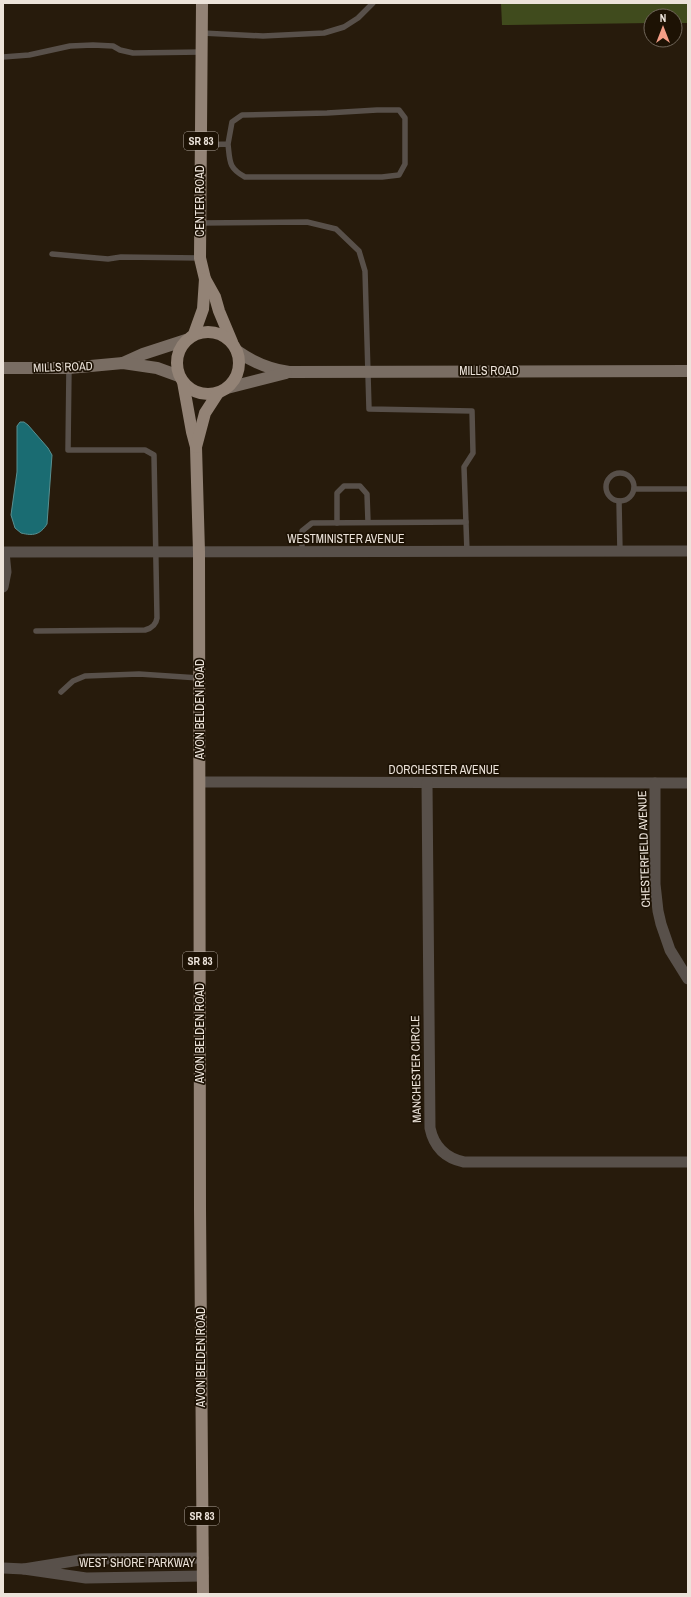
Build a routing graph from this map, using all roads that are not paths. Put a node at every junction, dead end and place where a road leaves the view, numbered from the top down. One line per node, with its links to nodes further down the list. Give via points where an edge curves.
1 (202, 3): 3 (main road, CENTER ROAD / SR 83)
2 (373, 3): 3 (lane, via 344,27 324,33 262,36)
3 (202, 33): 4 (main road, CENTER ROAD / SR 83)
4 (202, 52): 5 (lane, via 133,53 113,46 93,45 70,46 29,55); 7 (main road, CENTER ROAD / SR 83)
5 (3, 57)
6 (228, 144): 6 (lane, via 230,164 236,172 245,177 382,178 399,175 405,164 406,118 399,110 242,115 232,122); 7 (lane)
7 (201, 145): 8 (main road, CENTER ROAD / SR 83)
8 (200, 223): 10 (main road, CENTER ROAD / SR 83); 19 (lane, via 307,222 336,228 359,251 365,271)
9 (52, 254): 10 (lane, via 108,259 121,256)
10 (200, 258): 11 (main road, CENTER ROAD / SR 83)
11 (205, 279): 12 (main road, CENTER ROAD / SR 83, via 203,309); 13 (main road, CENTER ROAD / SR 83)
12 (190, 337): 13 (main road, via 204,331 214,332 224,336); 14 (street, MILLS ROAD); 20 (main road, via 180,348 177,357 176,366)
13 (235, 347): 18 (street, MILLS ROAD, via 248,358 266,367); 21 (main road, via 240,361 238,371 234,381)
14 (123, 363): 16 (street, MILLS ROAD); 20 (street, MILLS ROAD, via 157,368)
15 (3, 368): 16 (street, MILLS ROAD)
16 (69, 368): 29 (lane, via 68,450 145,450 154,455)
17 (688, 371): 19 (street, MILLS ROAD)
18 (289, 372): 19 (street, MILLS ROAD); 21 (street, MILLS ROAD)
19 (369, 372): 27 (lane, via 369,409 472,411 473,453 464,467)
20 (181, 379): 21 (main road, via 191,390 200,393 209,394); 22 (main road, AVON BELDEN ROAD / SR 83)
21 (222, 390): 22 (main road, AVON BELDEN ROAD / SR 83, via 205,413)
22 (196, 447): 30 (main road, AVON BELDEN ROAD / SR 83)
23 (634, 489): 24 (lane); 25 (lane, via 629,498); 25 (lane, via 633,482 627,475 617,473 609,478 606,482 606,491 611,499)
24 (688, 489)
25 (619, 501): 33 (lane)
26 (368, 522): 27 (lane); 28 (lane); 28 (lane, via 367,494 360,486 344,486 337,493)
27 (466, 522): 32 (lane)
28 (337, 523): 31 (lane, via 312,523 302,531)
29 (156, 552): 30 (street, WESTMINISTER AVENUE); 35 (street, WESTMINISTER AVENUE, via 4,552 6,572); 36 (lane, via 157,618 153,626 145,630)
30 (199, 552): 31 (street, WESTMINISTER AVENUE); 37 (main road, AVON BELDEN ROAD / SR 83)
31 (302, 552): 32 (street, WESTMINISTER AVENUE)
32 (467, 552): 33 (street, WESTMINISTER AVENUE)
33 (620, 552): 34 (street, WESTMINISTER AVENUE)
34 (688, 552)
35 (3, 587)
36 (36, 631)
37 (200, 678): 38 (lane, via 139,674 85,676 73,681); 39 (main road, AVON BELDEN ROAD / SR 83)
38 (61, 692)
39 (200, 782): 40 (street, DORCHESTER AVENUE); 45 (main road, AVON BELDEN ROAD / SR 83)
40 (428, 783): 41 (street, DORCHESTER AVENUE); 44 (street, MANCHESTER CIRCLE, via 430,1128 436,1146 454,1160 464,1162)
41 (655, 783): 42 (street, DORCHESTER AVENUE); 43 (street, CHESTERFIELD AVENUE, via 655,884 658,911 670,950)
42 (688, 783)
43 (688, 979)
44 (688, 1162)
45 (203, 1558): 47 (street, WEST SHORE PARKWAY, via 86,1559); 48 (main road, AVON BELDEN ROAD / SR 83)
46 (3, 1568): 47 (street, WEST SHORE PARKWAY)
47 (24, 1568): 48 (street, WEST SHORE PARKWAY, via 86,1578)
48 (203, 1576): 49 (main road, AVON BELDEN ROAD / SR 83)
49 (203, 1594)

